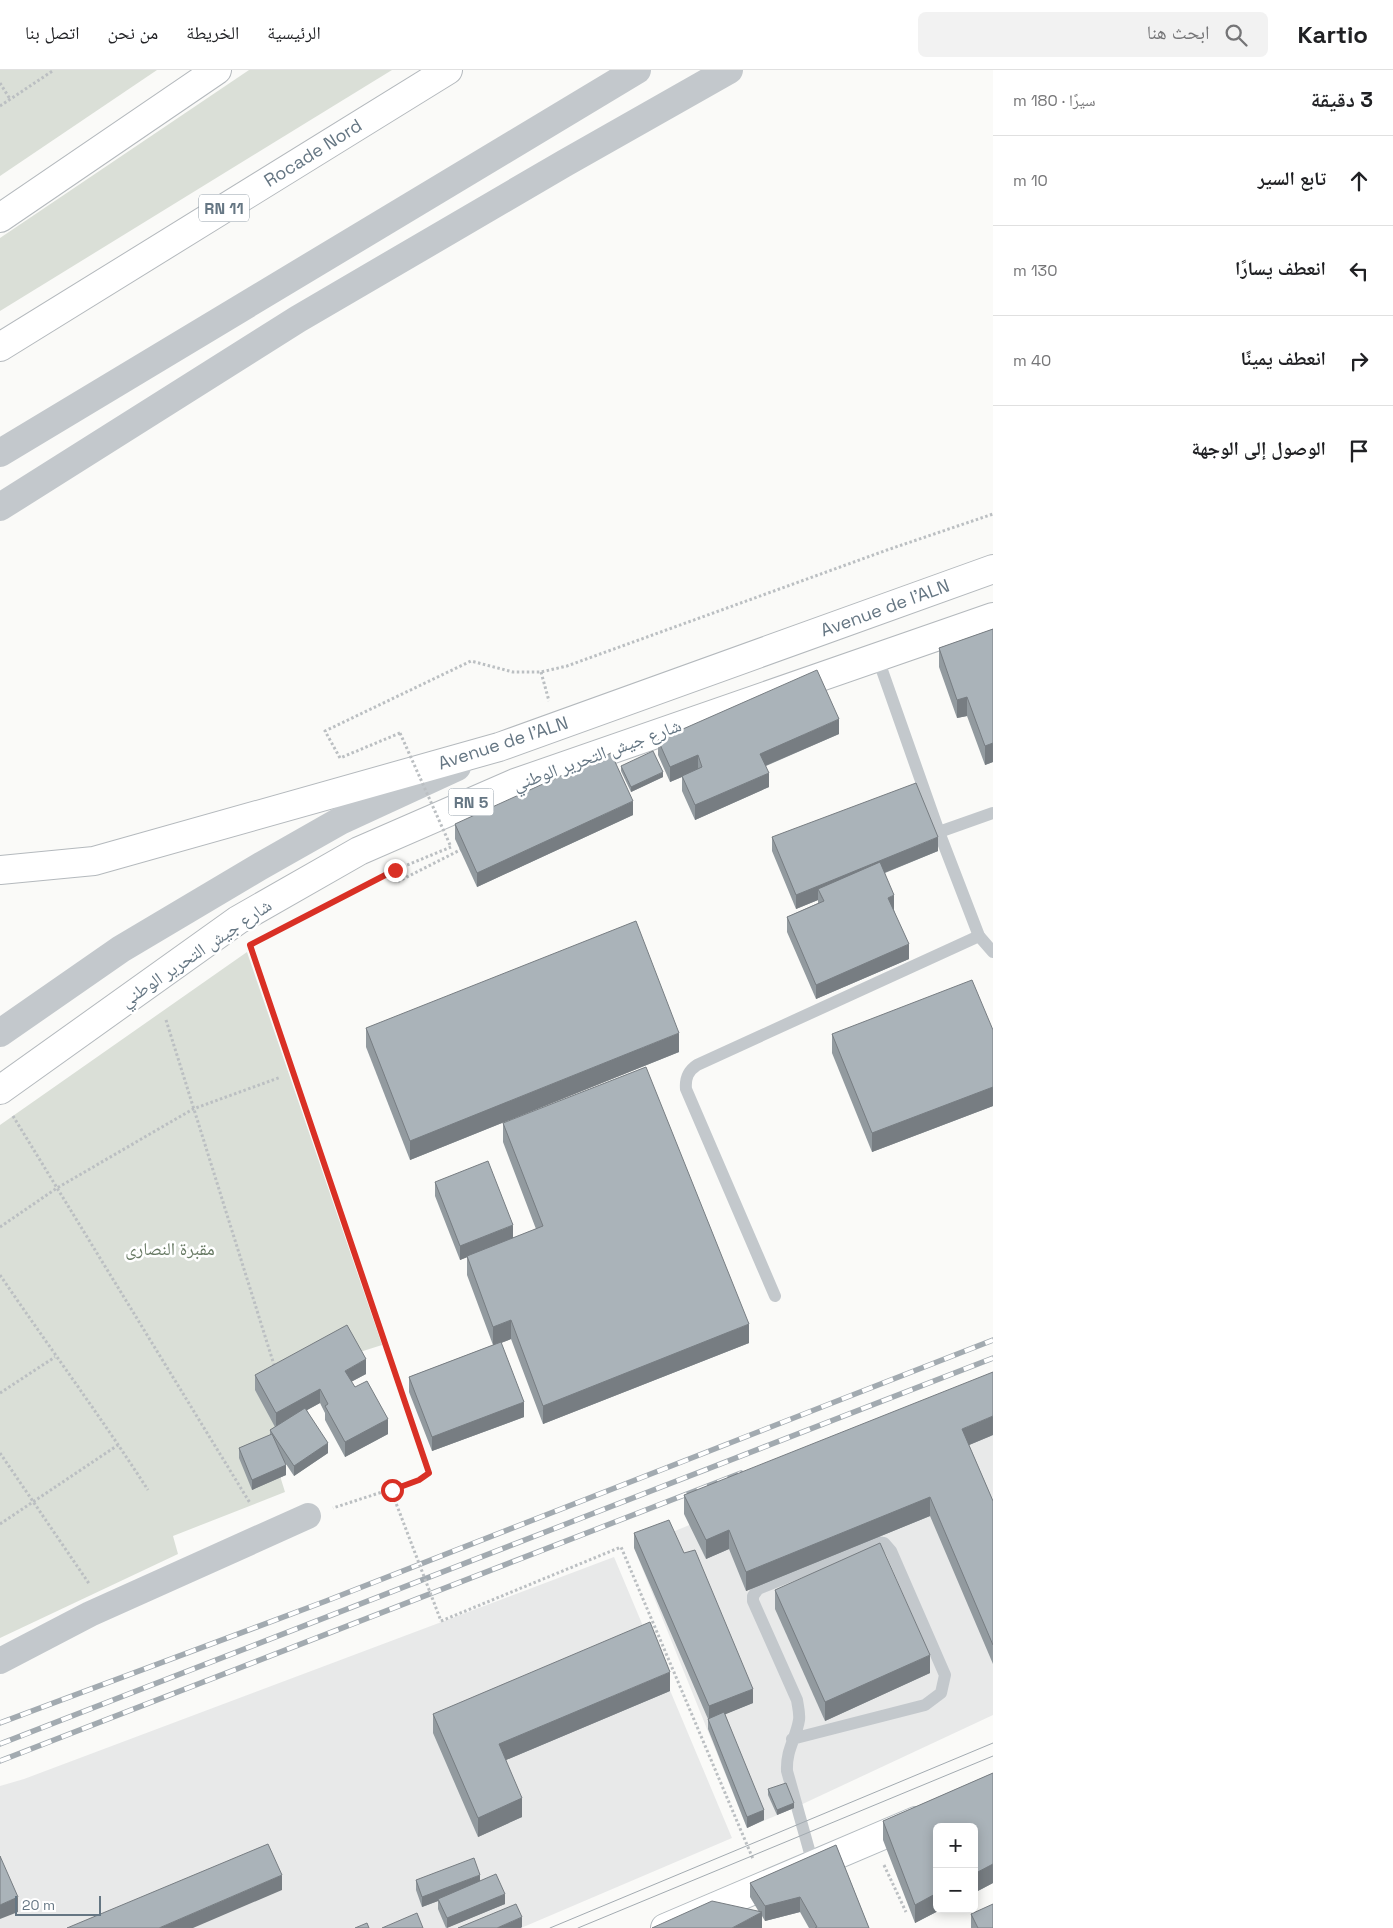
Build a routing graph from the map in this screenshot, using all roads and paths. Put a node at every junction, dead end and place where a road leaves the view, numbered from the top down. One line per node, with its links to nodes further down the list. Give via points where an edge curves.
1 (54, 70): 7 (path)
2 (217, 70): 9 (main road)
3 (448, 70): 10 (main road, Rocade Nord / RN 11)
4 (638, 70): 11 (street)
5 (729, 70): 12 (street, via 298,319)
6 (0, 83): 7 (path)
7 (10, 99): 8 (path)
8 (0, 106)
9 (0, 218)
10 (0, 347)
11 (0, 453)
12 (0, 507)
13 (993, 514): 21 (path, bridge, via 567,666 541,672 513,672 471,661 325,731 340,758 400,733 451,847 395,870)
14 (993, 569): 17 (main road, Avenue de l'ALN / RN 5)
15 (993, 617): 16 (main road, شارع جيش التحرير الوطني / RN 5)
16 (877, 656): 19 (lane); 28 (main road, شارع جيش التحرير الوطني / RN 5, via 515,783 359,851 238,920)
17 (499, 748): 20 (main road, Avenue de l'ALN / RN 5, via 94,861); 26 (street, via 340,821 259,866 121,949)
18 (993, 813): 19 (lane)
19 (939, 832): 22 (lane)
20 (0, 870)
21 (318, 910)
22 (979, 936): 24 (lane); 34 (lane, via 690,1070 685,1080 686,1089)
23 (259, 940): 41 (path, via 250,945 429,1473)
24 (993, 952)
25 (166, 1020): 29 (path)
26 (0, 1033)
27 (282, 1077): 29 (path)
28 (0, 1090)
29 (193, 1110): 31 (path); 36 (path)
30 (13, 1116): 31 (path)
31 (57, 1188): 32 (path); 43 (path)
32 (0, 1226)
33 (0, 1275): 35 (path)
34 (775, 1296)
35 (55, 1357): 37 (path); 38 (path)
36 (276, 1371)
37 (0, 1393)
38 (118, 1445): 40 (path); 42 (path)
39 (0, 1453): 42 (path)
40 (148, 1490)
41 (392, 1490): 44 (path); 52 (path, bridge, via 441,1622 621,1547)
42 (33, 1502): 45 (path); 46 (path)
43 (250, 1503)
44 (308, 1516): 47 (street, via 90,1614)
45 (0, 1524)
46 (90, 1585)
47 (0, 1660)
48 (792, 1740): 48 (lane, via 799,1718 797,1700 753,1596 758,1589 875,1542 884,1543 891,1552 945,1675 941,1693 925,1705); 51 (lane, via 786,1758 787,1771)
49 (941, 1810): 50 (main road)
50 (872, 1840): 51 (main road); 53 (path)
51 (813, 1864): 52 (main road)
52 (763, 1886): 54 (main road)
53 (906, 1912)
54 (665, 1928)

